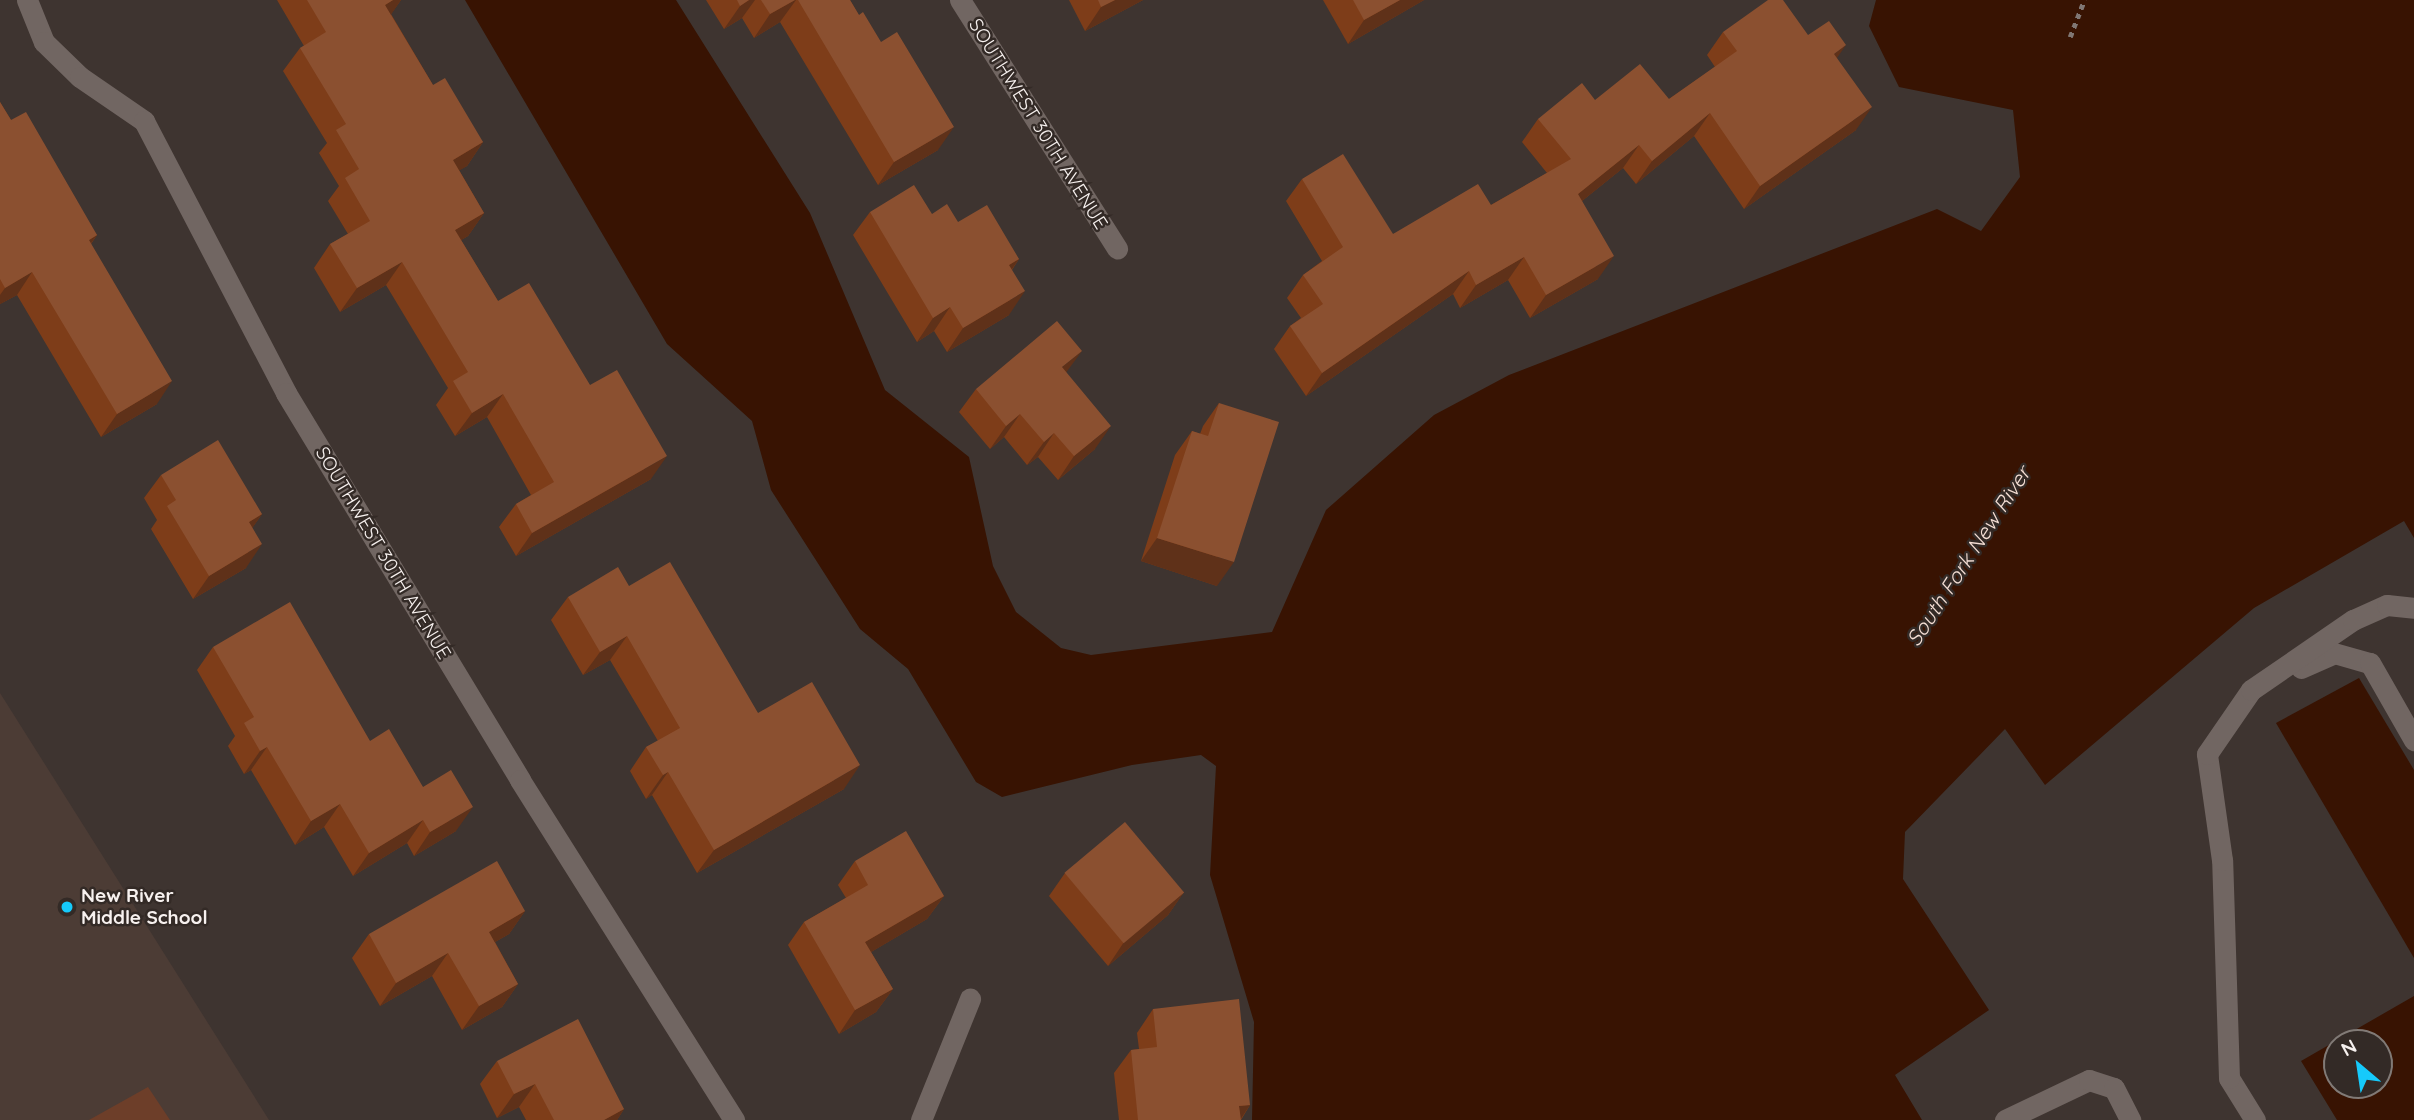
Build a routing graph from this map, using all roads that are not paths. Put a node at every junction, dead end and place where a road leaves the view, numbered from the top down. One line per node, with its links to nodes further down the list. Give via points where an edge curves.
1 (27, 0): 8 (street, SOUTHWEST 30TH AVENUE, via 44,42 80,77 144,121 286,393 527,792)
2 (960, 0): 3 (street, SOUTHWEST 30TH AVENUE)
3 (1117, 248)
4 (2414, 608): 5 (street, via 2387,604 2353,620)
5 (2251, 690): 6 (street, via 2334,653 2370,663); 12 (street, via 2207,754 2222,860 2229,1078)
6 (2414, 740)
7 (971, 999): 9 (street)
8 (734, 1120)
9 (921, 1120)
10 (2005, 1120): 11 (street, via 2089,1080 2114,1088)
11 (2130, 1120)
12 (2255, 1120)

